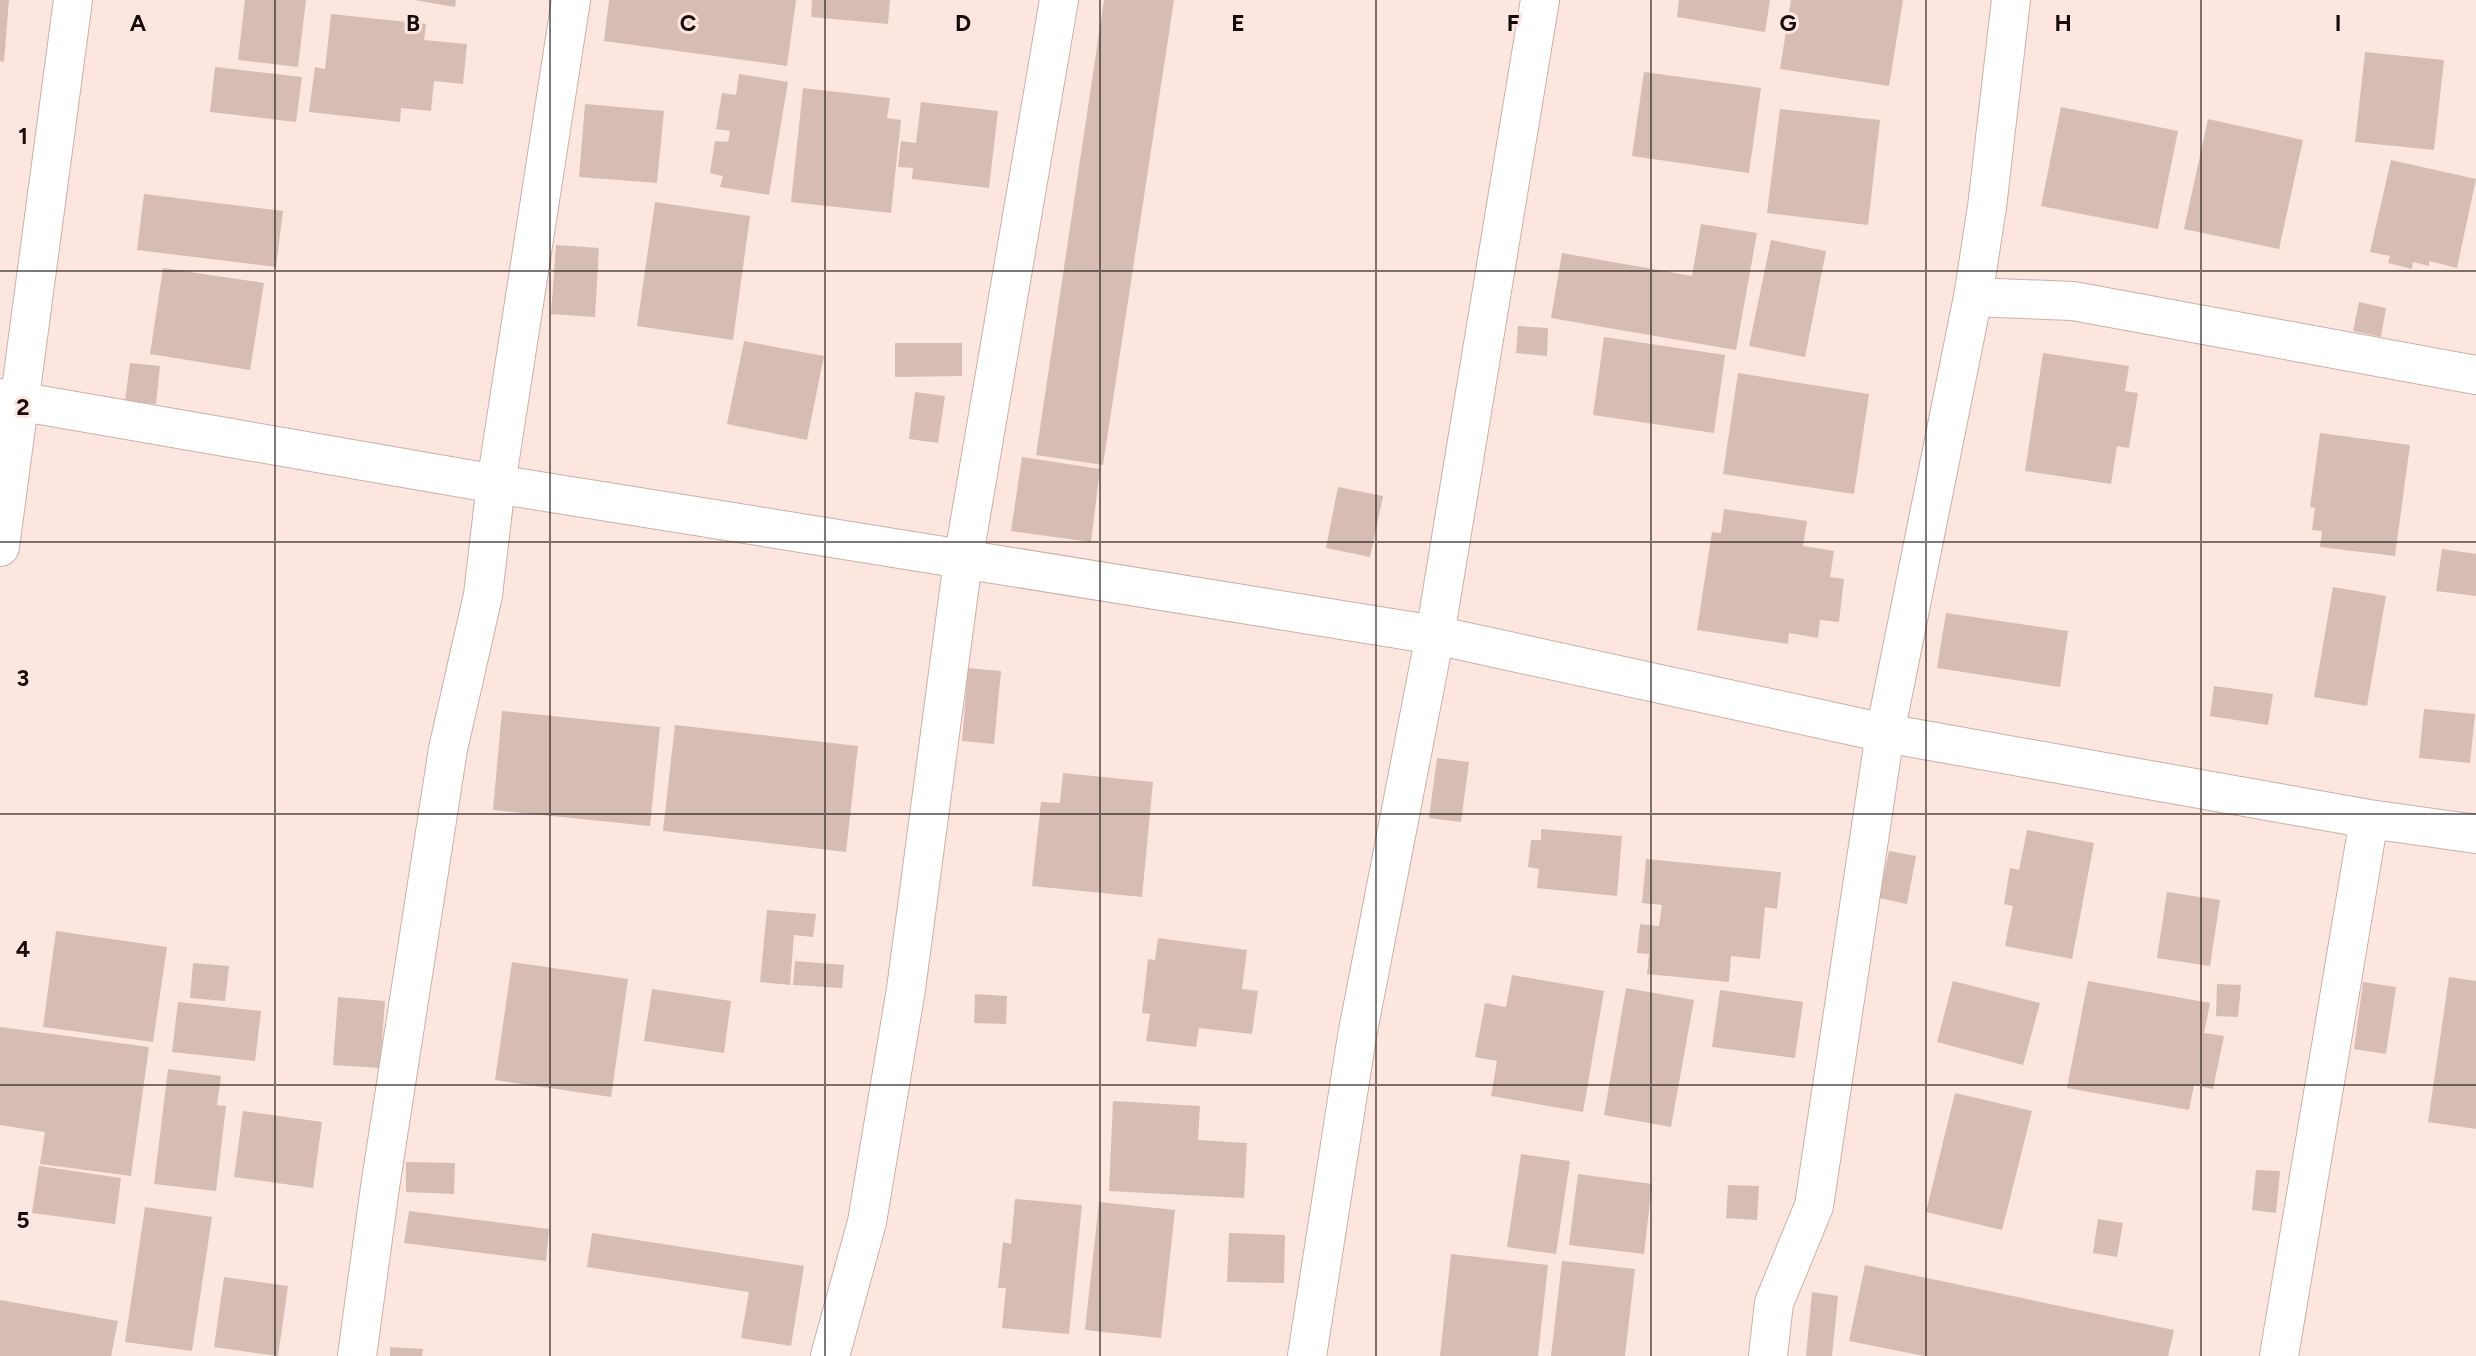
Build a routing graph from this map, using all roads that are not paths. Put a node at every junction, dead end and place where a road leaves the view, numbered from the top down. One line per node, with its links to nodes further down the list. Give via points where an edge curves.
1 (73, 0): 8 (street)
2 (571, 0): 9 (street)
3 (1059, 0): 11 (street)
4 (1541, 0): 12 (street)
5 (2011, 0): 6 (street)
6 (1973, 297): 7 (street, via 2073,301); 13 (street)
7 (2476, 374)
8 (10, 400): 9 (street); 10 (street)
9 (496, 484): 11 (street); 16 (street, via 483,595 448,749)
10 (0, 547)
11 (963, 561): 12 (street); 17 (street, via 899,1031 867,1222)
12 (1435, 635): 13 (street); 18 (street, via 1357,1036)
13 (1885, 733): 14 (street); 19 (street, via 1814,1206 1774,1303)
14 (2369, 819): 15 (street); 20 (street)
15 (2476, 834)
16 (357, 1356)
17 (831, 1356)
18 (1307, 1356)
19 (1768, 1356)
20 (2279, 1356)

